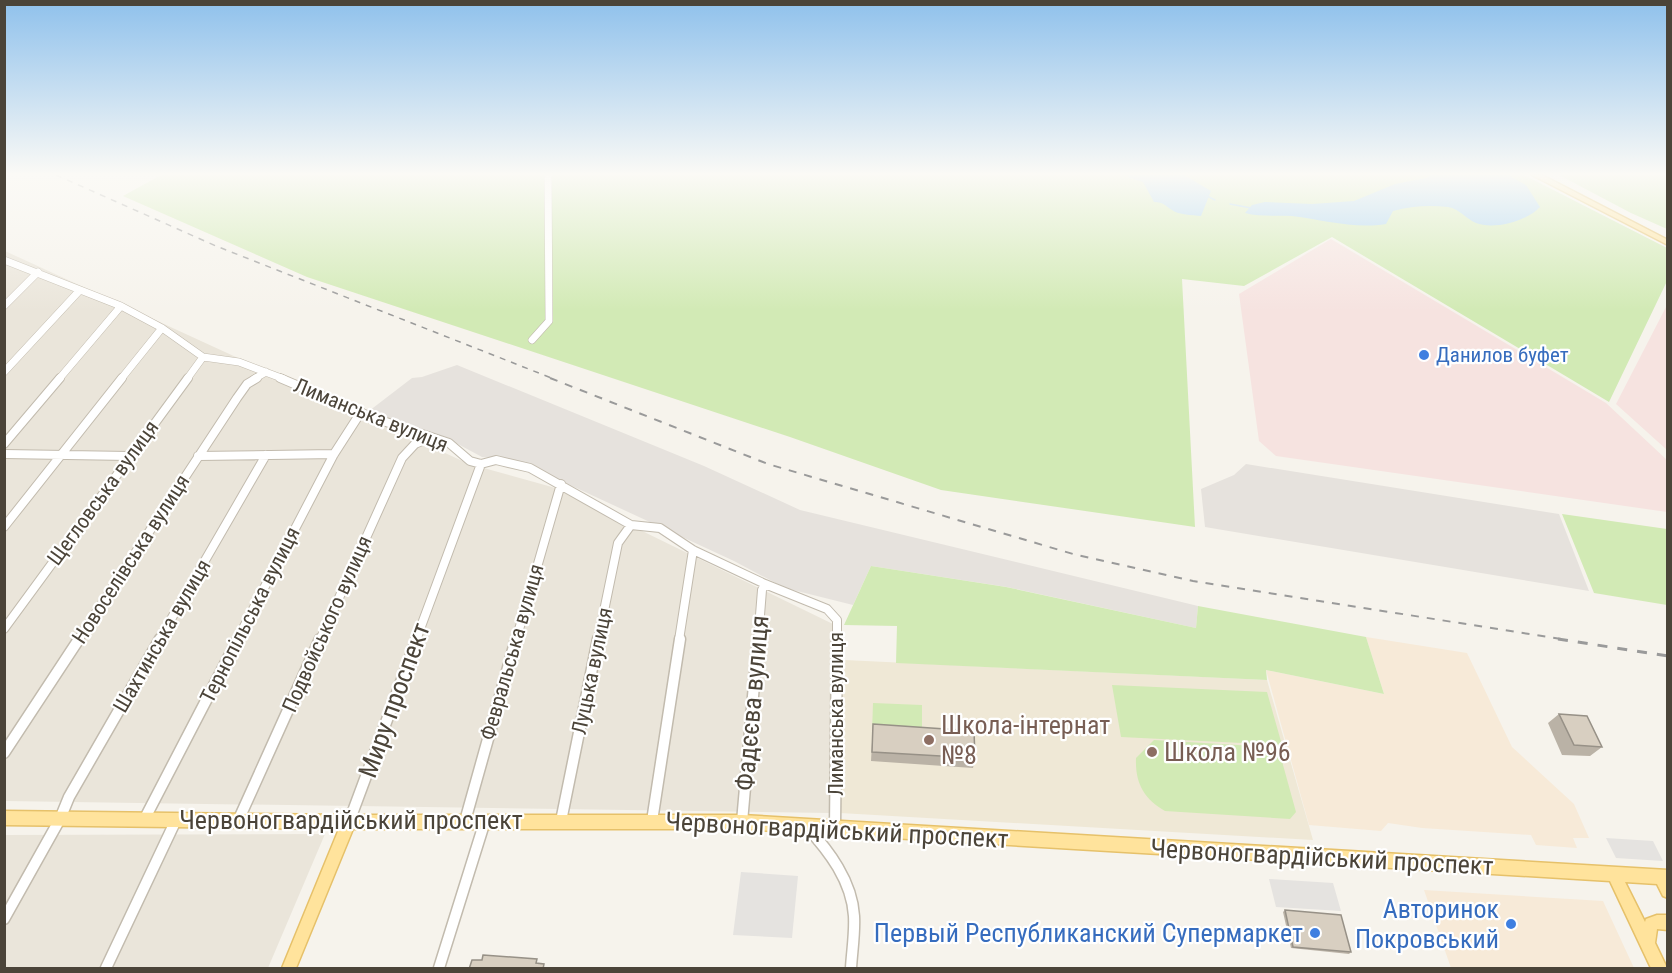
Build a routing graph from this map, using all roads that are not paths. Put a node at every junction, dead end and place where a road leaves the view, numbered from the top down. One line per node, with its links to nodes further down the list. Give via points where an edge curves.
1 (548, 220): 12 (street, via 549,321)
2 (1624, 220): 5 (main road)
3 (1641, 220): 4 (main road)
4 (1668, 234)
5 (1668, 243)
6 (4, 260): 7 (street, Лиманська вулиця)
7 (38, 272): 8 (street, Лиманська вулиця); 9 (street)
8 (80, 290): 10 (street, Лиманська вулиця); 14 (street)
9 (4, 306)
10 (121, 306): 11 (street, Лиманська вулиця); 18 (street)
11 (162, 328): 13 (street, Лиманська вулиця); 20 (street)
12 (532, 340)
13 (203, 357): 15 (street, Лиманська вулиця, via 239,362); 23 (street, Щегловська вулиця)
14 (4, 372)
15 (266, 372): 16 (street, Лиманська вулиця); 24 (street, Новоселівська вулиця, via 247,384)
16 (361, 412): 17 (street, Лиманська вулиця); 21 (street, Тернопільська вулиця)
17 (429, 438): 25 (street, Лиманська вулиця, via 449,443 470,461); 37 (street, Подвойського вулиця, via 415,444 402,458)
18 (4, 444)
19 (4, 454): 20 (street)
20 (62, 454): 23 (street); 28 (street)
21 (334, 454): 22 (street); 35 (street, Тернопільська вулиця)
22 (266, 455): 24 (street); 34 (street, Шахтинська вулиця)
23 (129, 456): 31 (street, Щегловська вулиця)
24 (198, 456): 32 (street, Новоселівська вулиця)
25 (481, 464): 26 (street, Лиманська вулиця, via 496,460 530,468); 42 (street, Миру проспект)
26 (561, 484): 27 (street, Лиманська вулиця); 38 (street, Февральська вулиця)
27 (631, 525): 29 (street, Лиманська вулиця, via 660,528); 40 (street, Луцька вулиця, via 618,543)
28 (4, 527)
29 (693, 550): 30 (street, Лиманська вулиця); 41 (street)
30 (765, 584): 43 (street, Фадєєва вулиця); 45 (street, Лиманська вулиця, via 826,609 837,620)
31 (4, 628)
32 (4, 753)
33 (4, 818): 34 (main road, Червоногвардійський проспект)
34 (60, 819): 35 (main road, Червоногвардійський проспект); 49 (street, Шахтинська вулиця)
35 (144, 820): 36 (main road, Червоногвардійський проспект)
36 (176, 820): 37 (main road, Червоногвардійський проспект); 52 (street)
37 (238, 821): 42 (main road, Червоногвардійський проспект)
38 (465, 821): 39 (main road, Червоногвардійський проспект); 42 (main road, Червоногвардійський проспект)
39 (485, 821): 40 (main road, Червоногвардійський проспект); 54 (street)
40 (561, 821): 41 (main road, Червоногвардійський проспект)
41 (652, 821): 43 (main road, Червоногвардійський проспект)
42 (349, 822): 53 (main road, Миру проспект)
43 (742, 822): 44 (main road, Червоногвардійський проспект)
44 (806, 826): 45 (main road, Червоногвардійський проспект); 55 (street, via 828,849 844,878 854,911)
45 (835, 827): 46 (main road, Червоногвардійський проспект)
46 (1614, 874): 47 (main road, Червоногвардійський проспект); 51 (main road)
47 (1664, 877): 48 (main road)
48 (1668, 891)
49 (4, 919)
50 (1668, 923): 51 (main road, via 1651,924)
51 (1647, 944): 56 (main road)
52 (106, 969)
53 (289, 969)
54 (439, 969)
55 (851, 969)
56 (1659, 969)

